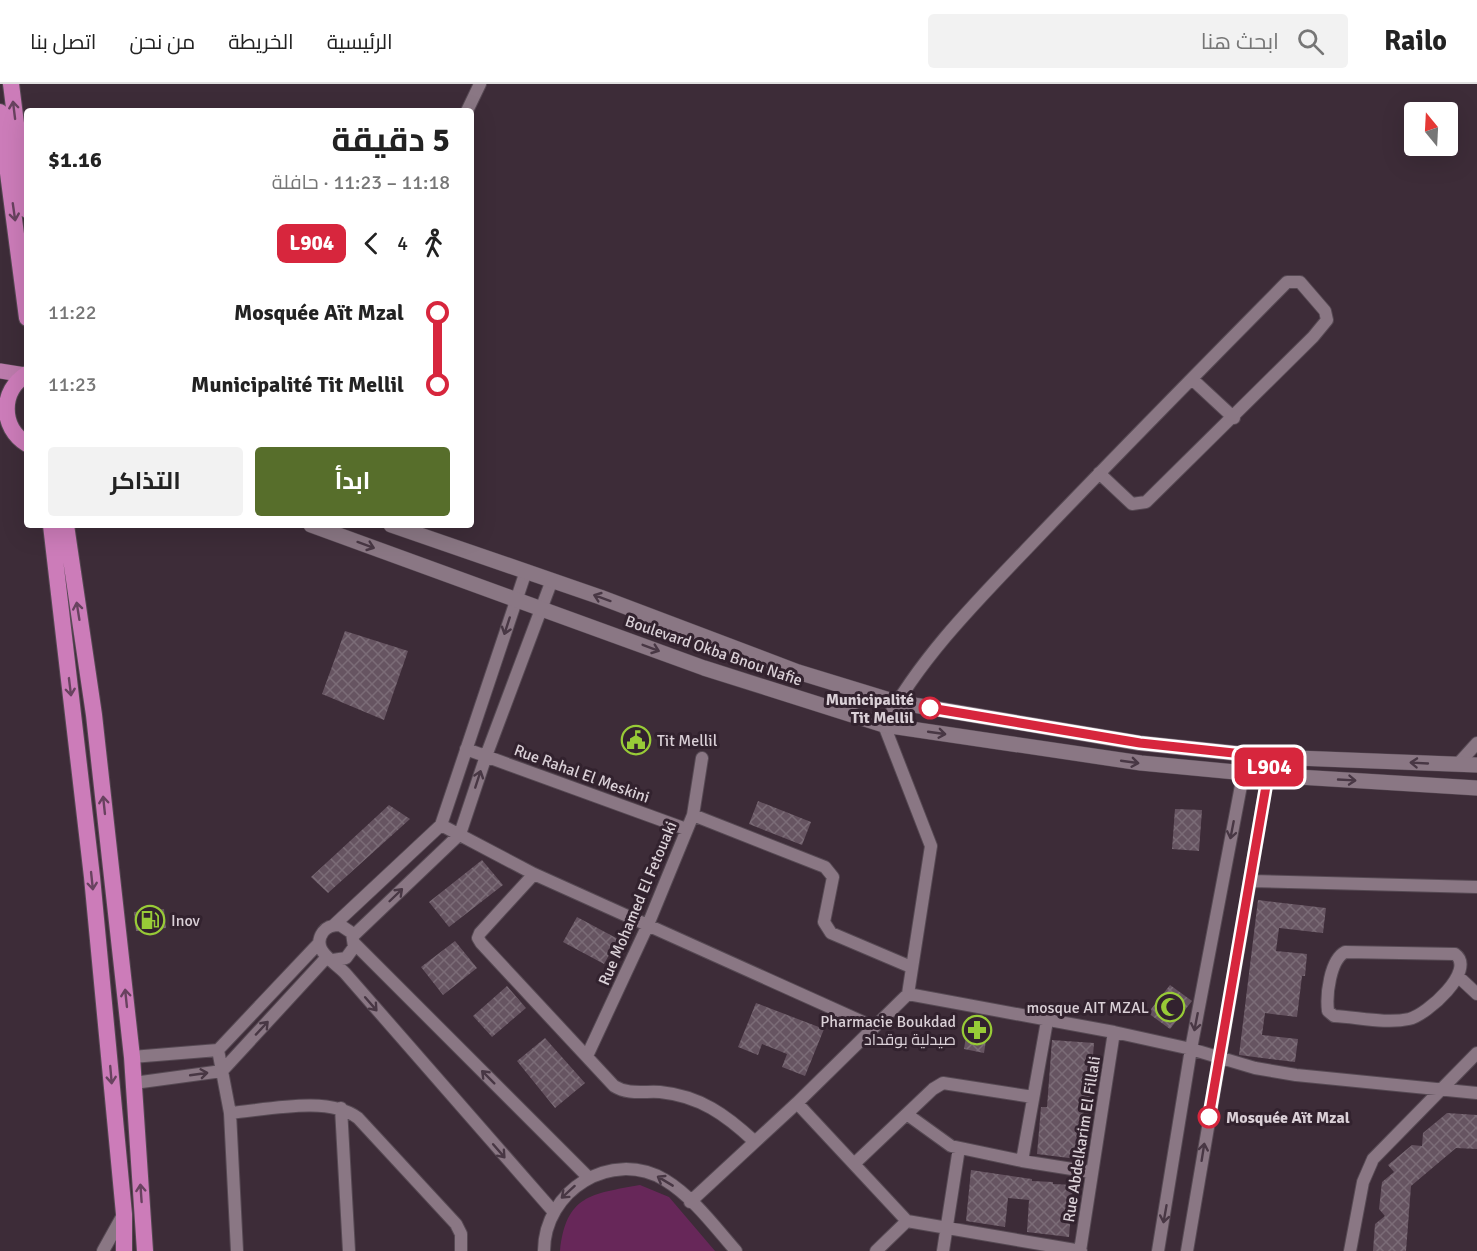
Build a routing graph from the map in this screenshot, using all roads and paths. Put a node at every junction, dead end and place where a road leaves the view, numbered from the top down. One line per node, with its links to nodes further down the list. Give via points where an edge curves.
1 (11, 84): 5 (highway, one-way to 1)
2 (480, 84): 3 (street)
3 (468, 108)
4 (0, 112): 6 (highway, one-way to 6)
5 (24, 186)
6 (24, 295)
7 (0, 371): 8 (main road)
8 (24, 375)
9 (24, 377): 11 (highway, via 9,394)
10 (1192, 379): 12 (street); 12 (street, via 1287,282 1300,282 1325,311 1327,320); 14 (street)
11 (3, 412): 13 (highway, via 13,432)
12 (1234, 418): 14 (street, via 1146,502 1132,504)
13 (24, 441)
14 (1099, 473): 23 (street, via 961,619)
15 (51, 528): 78 (highway, one-way to 78, via 92,877)
16 (66, 528): 59 (highway, one-way to 16, via 94,715)
17 (319, 528): 21 (main road, Boulevard Okba Bnou Nafie, one-way to 21)
18 (400, 528): 19 (main road, Boulevard Okba Bnou Nafie)
19 (526, 571): 20 (main road, Boulevard Okba Bnou Nafie); 21 (street)
20 (552, 580): 22 (street); 23 (main road, Boulevard Okba Bnou Nafie, one-way to 20, via 798,672)
21 (517, 598): 22 (main road, Boulevard Okba Bnou Nafie); 26 (street, one-way to 26)
22 (542, 608): 24 (main road, Boulevard Okba Bnou Nafie, one-way to 24, via 704,668); 28 (street)
23 (896, 702): 24 (street); 27 (main road, Boulevard Okba Bnou Nafie, via 1140,743)
24 (884, 725): 33 (main road, Boulevard Okba Bnou Nafie, one-way to 33, via 1141,763); 48 (street, via 931,846)
25 (1477, 743): 31 (street)
26 (466, 748): 28 (street, Rue Rahal El Meskini); 37 (street)
27 (1247, 754): 29 (main road, Boulevard Okba Bnou Nafie); 33 (street)
28 (486, 756): 38 (street, Rue Rahal El Meskini); 39 (street, one-way to 28)
29 (1271, 757): 31 (main road, Boulevard Okba Bnou Nafie, one-way to 29); 34 (street)
30 (702, 758): 36 (street, Rue Mohamed El Fetouaki)
31 (1458, 764): 32 (main road, Boulevard Okba Bnou Nafie)
32 (1477, 765)
33 (1243, 773): 34 (main road, Boulevard Okba Bnou Nafie); 55 (street, one-way to 55)
34 (1267, 776): 35 (main road, Boulevard Okba Bnou Nafie, one-way to 35); 41 (street)
35 (1477, 788)
36 (693, 814): 38 (street, Rue Mohamed El Fetouaki); 48 (street, via 825,867 832,877 824,916 831,933)
37 (441, 825): 39 (street); 43 (street)
38 (686, 829): 44 (street, Rue Mohamed El Fetouaki)
39 (460, 834): 40 (street); 45 (street, one-way to 39)
40 (534, 874): 44 (street); 58 (street, via 478,938)
41 (1251, 881): 42 (street); 60 (street)
42 (1477, 887)
43 (334, 925): 45 (street, via 345,927); 46 (street, via 323,931)
44 (647, 927): 53 (street); 58 (street, Rue Mohamed El Fetouaki)
45 (354, 939): 47 (street, via 346,958); 75 (street, one-way to 45)
46 (319, 943): 47 (street); 56 (street)
47 (330, 958): 61 (street, one-way to 47); 77 (street, one-way to 77)
48 (911, 967): 50 (street)
49 (1462, 980): 49 (street, via 1466,964 1455,954 1345,952 1334,966 1328,1011 1334,1016 1411,1018 1427,1011); 51 (street)
50 (908, 994): 52 (street); 53 (street)
51 (1477, 994)
52 (1047, 1021): 54 (street); 65 (street)
53 (874, 1027): 66 (street)
54 (1114, 1032): 55 (street); 74 (street, Rue Abdelkarim El Fillali)
55 (1191, 1049): 60 (street); 92 (street, one-way to 92)
56 (218, 1050): 59 (street); 61 (street)
57 (1477, 1053): 63 (street)
58 (587, 1056): 70 (street, via 619,1089 697,1100 723,1114)
59 (132, 1057): 62 (highway)
60 (1219, 1058): 63 (street, via 1296,1075); 93 (street, one-way to 60)
61 (222, 1071): 62 (street, one-way to 61); 68 (street)
62 (134, 1083): 83 (highway, one-way to 62)
63 (1441, 1088): 64 (street); 94 (street, via 1369,1164)
64 (1477, 1093)
65 (1033, 1097): 69 (street, via 943,1083); 72 (street)
66 (797, 1103): 70 (street); 73 (street)
67 (341, 1108): 68 (street, via 326,1105); 85 (street); 86 (street, via 358,1118 456,1224 461,1234)
68 (230, 1113): 84 (street)
69 (908, 1115): 71 (street, via 933,1135); 73 (street)
70 (754, 1141): 76 (street)
71 (959, 1148): 72 (street); 80 (street)
72 (1022, 1161): 74 (street)
73 (854, 1164): 79 (street)
74 (1091, 1172): 91 (street, Rue Abdelkarim El Fillali)
75 (589, 1178): 76 (street, one-way to 75, via 675,1187 646,1172 619,1170); 77 (street, one-way to 77, via 566,1193)
76 (690, 1202): 88 (street)
77 (553, 1211): 87 (street)
78 (124, 1214): 81 (street); 82 (highway)
79 (907, 1221): 80 (street); 89 (street)
80 (947, 1229): 90 (street); 91 (street)
81 (103, 1251)
82 (124, 1251)
83 (145, 1251)
84 (237, 1251)
85 (349, 1251)
86 (461, 1251)
87 (543, 1251)
88 (736, 1251)
89 (876, 1251)
90 (943, 1251)
91 (1080, 1251)
92 (1158, 1251)
93 (1187, 1251)
94 (1350, 1251)

